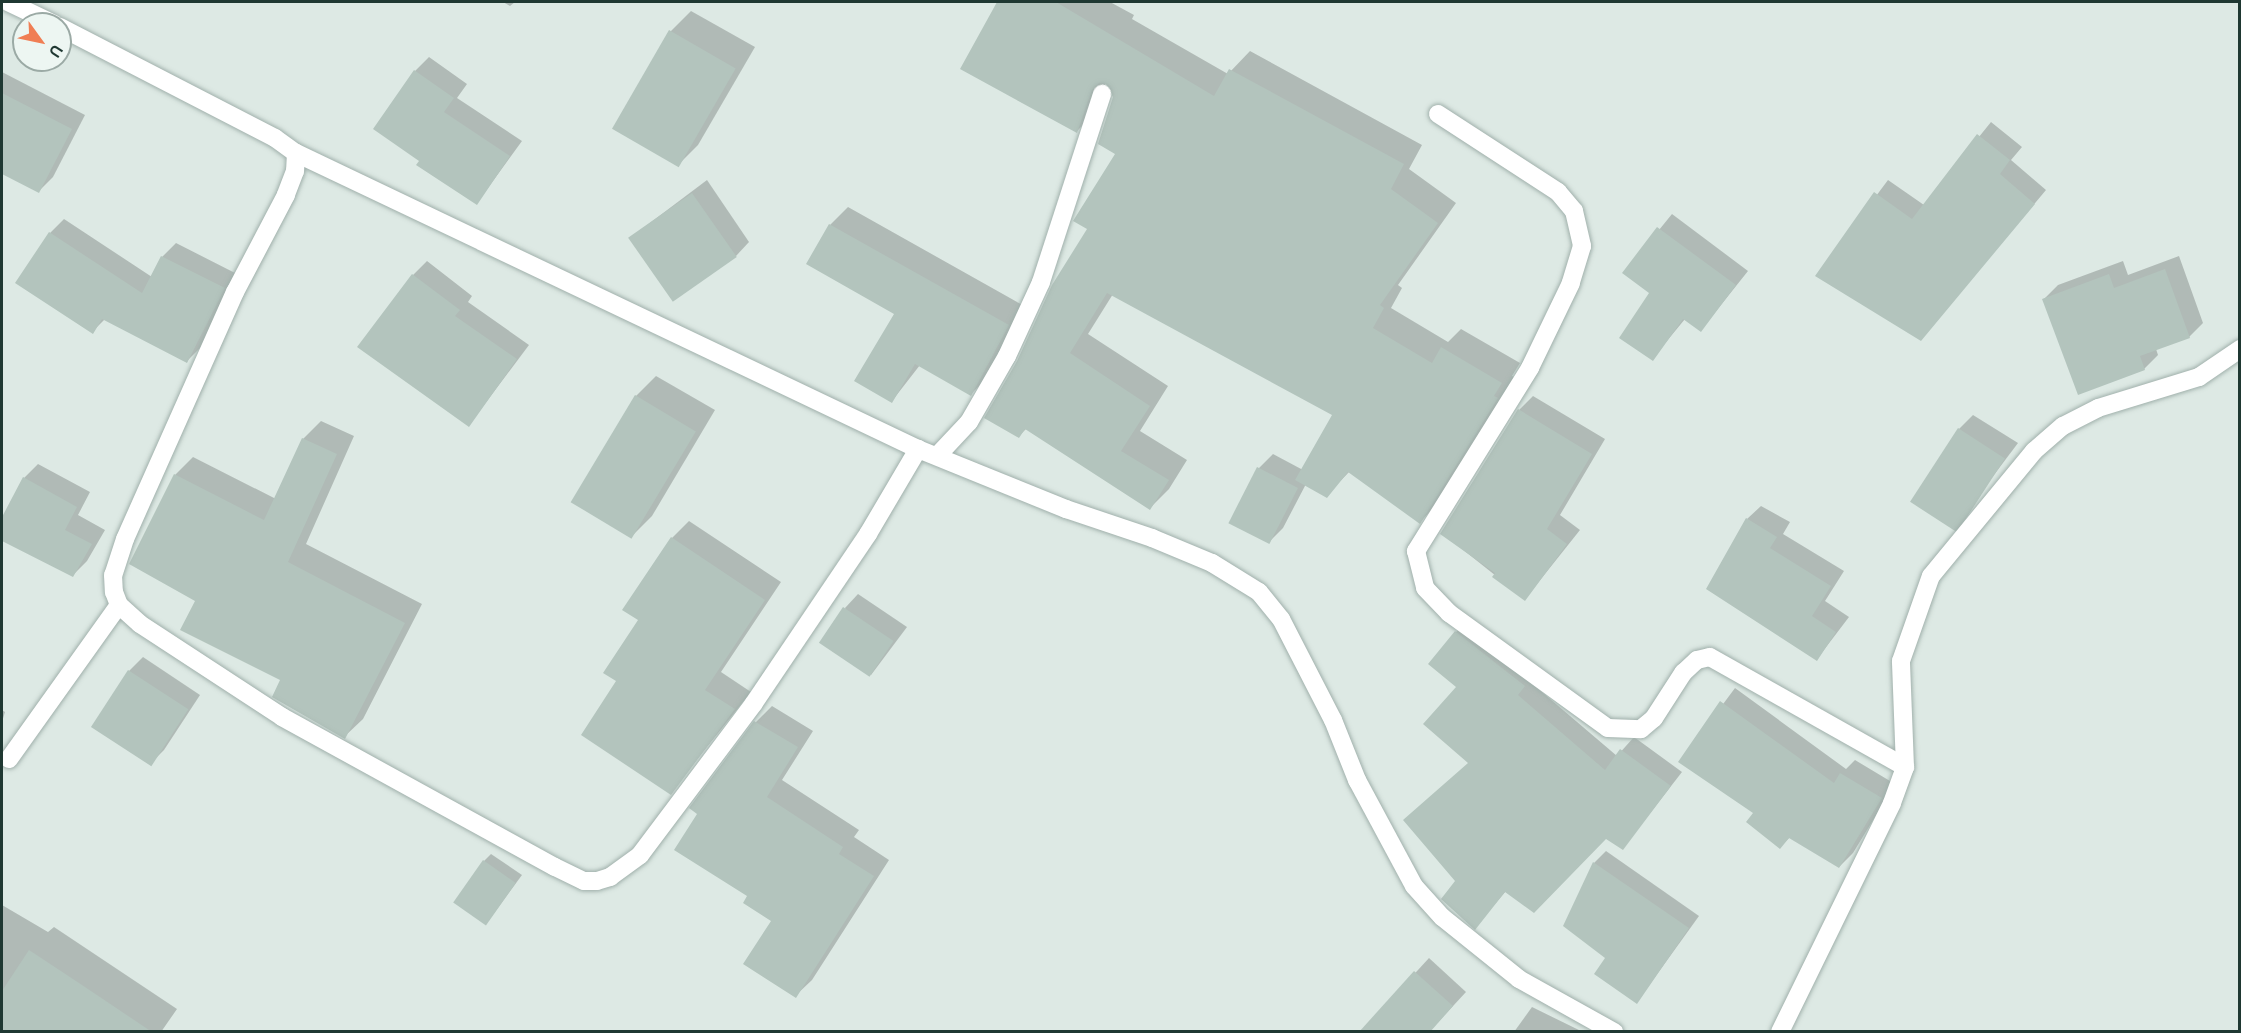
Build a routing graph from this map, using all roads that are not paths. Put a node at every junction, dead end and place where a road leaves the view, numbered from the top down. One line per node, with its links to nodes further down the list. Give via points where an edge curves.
1 (8, 2): 2 (street)
2 (29, 12)
3 (72, 33): 6 (street, via 275,138)
4 (1102, 94): 9 (street, via 1041,282 1007,356 969,422)
5 (1438, 114): 12 (street, via 1558,192 1574,211 1582,246 1571,283 1530,368 1416,551 1425,588 1449,613 1608,728 1641,729 1654,718 1683,673 1697,660 1710,657)
6 (296, 153): 8 (street); 10 (street, via 296,171 286,195 235,292 125,539 113,575)
7 (2240, 349): 12 (street, via 2199,378 2098,408 2063,426 2034,452 1931,576 1902,661)
8 (918, 449): 9 (street); 10 (street, via 868,534 747,713 640,855 610,878 597,881 584,881 555,867 282,717 140,624)
9 (938, 455): 13 (street, via 1019,491 1212,563 1259,592 1281,619 1414,886 1442,917 1519,979)
10 (119, 605): 11 (street)
11 (9, 759)
12 (1905, 767): 14 (street, via 1878,834)
13 (1614, 1032)
14 (1780, 1032)

